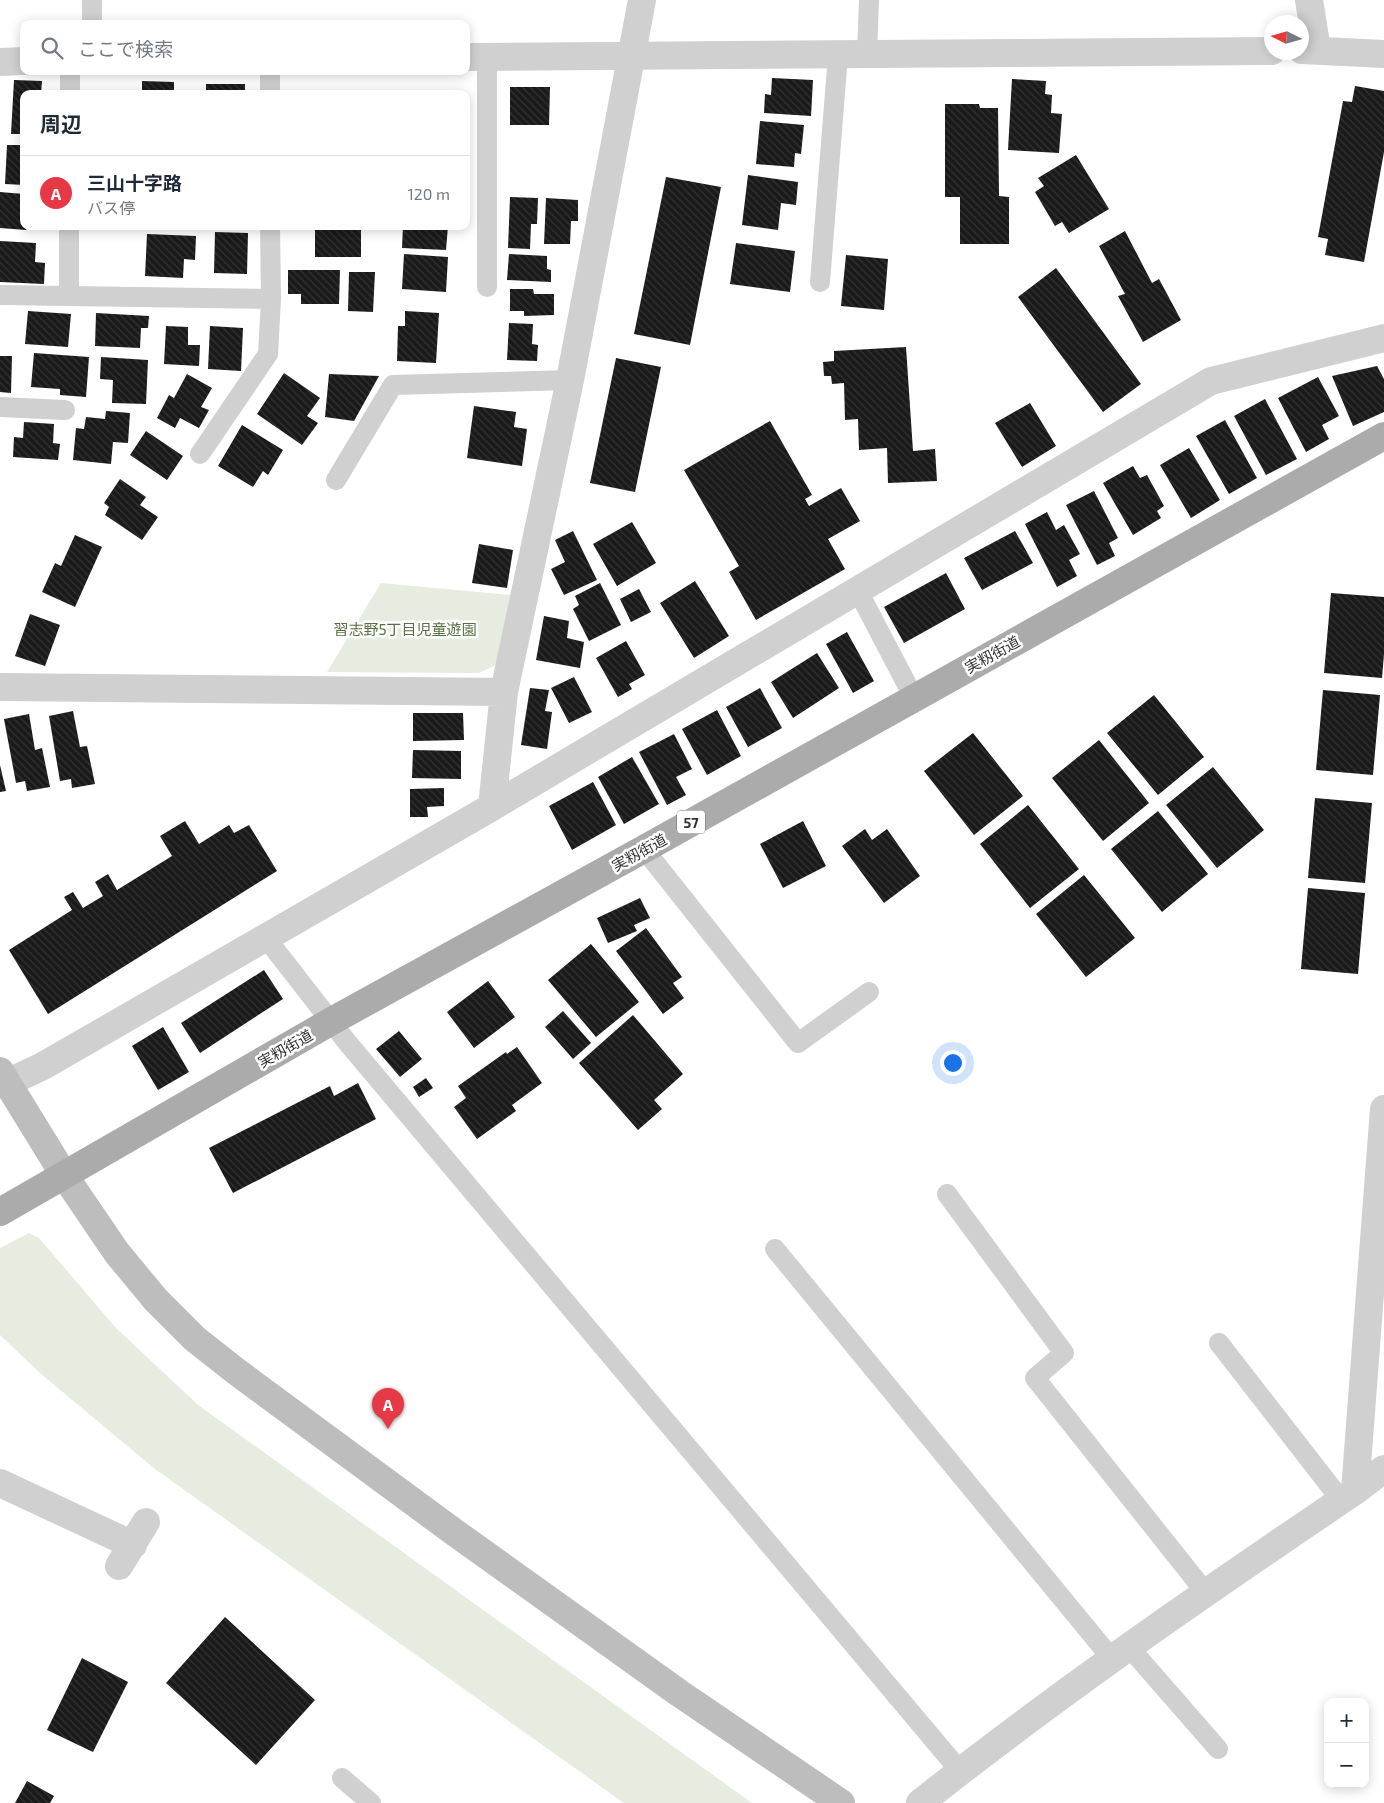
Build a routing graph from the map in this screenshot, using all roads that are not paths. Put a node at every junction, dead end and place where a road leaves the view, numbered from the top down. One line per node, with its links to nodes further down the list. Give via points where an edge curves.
1 (92, 0): 6 (lane)
2 (642, 0): 9 (street)
3 (869, 0): 11 (lane)
4 (1309, 0): 5 (street)
5 (1309, 15)
6 (92, 20)
7 (1309, 50): 12 (street)
8 (1264, 51): 11 (street)
9 (632, 54): 10 (street); 13 (street); 28 (street)
10 (838, 54): 11 (street); 22 (lane)
11 (867, 54)
12 (1384, 54)
13 (477, 57): 23 (lane)
14 (20, 61): 15 (street)
15 (0, 62)
16 (70, 75): 18 (lane)
17 (270, 75): 19 (lane)
18 (70, 90)
19 (270, 90)
20 (69, 230): 25 (lane)
21 (270, 230): 26 (lane)
22 (820, 282)
23 (487, 287)
24 (0, 295): 25 (lane)
25 (68, 296): 26 (lane)
26 (271, 299): 32 (lane, via 268,354)
27 (1384, 338): 34 (street, via 1211,381)
28 (570, 380): 33 (lane, via 393,385); 36 (street)
29 (0, 407): 30 (lane)
30 (65, 410)
31 (1384, 436): 37 (main road, 実籾街道 / 57)
32 (200, 454)
33 (336, 480)
34 (857, 590): 37 (lane); 38 (street)
35 (0, 687): 36 (street)
36 (504, 692): 38 (street)
37 (914, 698): 39 (main road, 実籾街道 / 57)
38 (492, 807): 40 (street)
39 (644, 849): 41 (lane, via 798,1043); 42 (main road, 実籾街道 / 57)
40 (266, 938): 42 (lane); 43 (street, via 43,1066)
41 (870, 992)
42 (330, 1022): 45 (main road, 実籾街道 / 57); 57 (lane)
43 (3, 1077): 45 (street)
44 (1384, 1109): 52 (street)
45 (64, 1175): 47 (main road, 実籾街道 / 57); 60 (street, via 123,1259 156,1300 195,1339 679,1693)
46 (947, 1194): 54 (lane, via 1064,1353 1035,1378)
47 (0, 1212)
48 (775, 1249): 55 (lane)
49 (1219, 1343): 52 (lane)
50 (1384, 1469): 52 (street)
51 (0, 1483): 53 (street)
52 (1348, 1496): 54 (street)
53 (133, 1544)
54 (1206, 1593): 55 (street)
55 (1120, 1653): 56 (lane); 57 (street)
56 (1218, 1749)
57 (960, 1771): 61 (street)
58 (342, 1778): 59 (lane)
59 (371, 1803)
60 (842, 1803)
61 (920, 1803)

